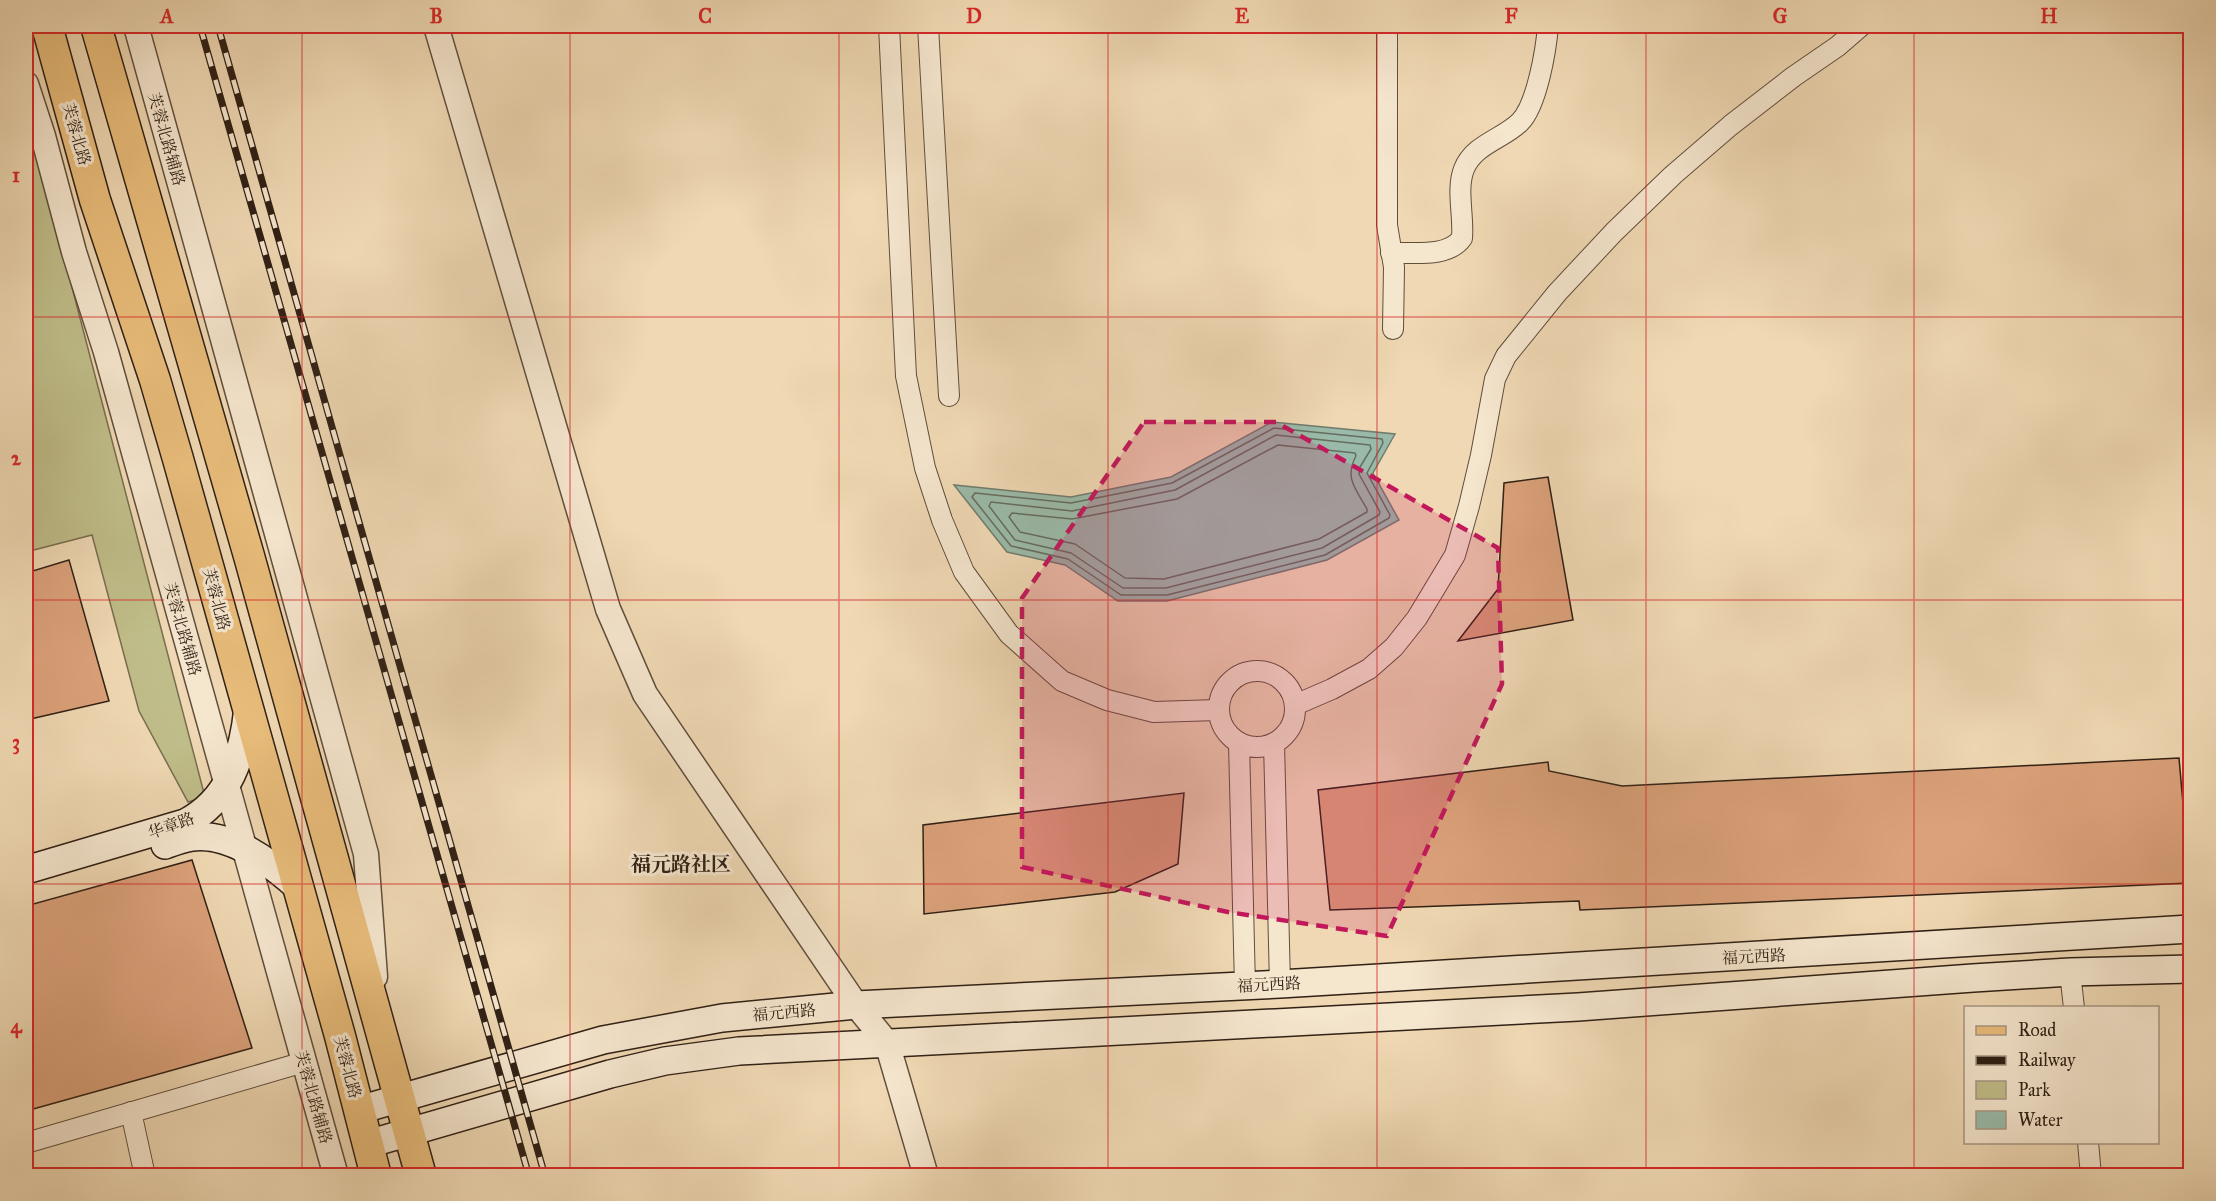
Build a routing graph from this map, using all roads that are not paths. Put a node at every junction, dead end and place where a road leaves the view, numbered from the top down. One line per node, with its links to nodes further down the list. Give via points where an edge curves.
1 (46, 26): 15 (main road, 芙蓉北路, via 95,200 155,380)
2 (96, 26): 31 (main road)
3 (136, 26): 31 (street, 芙蓉北路辅路, via 366,854)
4 (436, 26): 29 (street, via 612,620 645,694)
5 (889, 26): 16 (street, via 906,376 925,468 964,572 1009,634 1062,681 1107,700 1154,712)
6 (928, 26): 13 (street)
7 (1387, 26): 11 (street)
8 (1548, 26): 11 (street, via 1546,51 1525,115 1478,150 1465,167 1462,238 1457,245 1439,251)
9 (1861, 26): 14 (street, via 1731,125 1673,175 1557,293 1506,356 1495,379 1474,486 1455,555 1417,618 1394,647 1369,669)
10 (26, 84): 19 (street, 芙蓉北路辅路, via 106,352)
11 (1390, 253): 12 (street, via 1394,267)
12 (1393, 329)
13 (949, 396)
14 (1295, 705): 16 (street, via 1282,680 1255,671 1240,674 1228,683); 18 (street, via 1294,721)
15 (248, 708): 19 (main road, 华章路, via 239,756); 23 (main road, 芙蓉北路)
16 (1218, 710): 17 (street, via 1228,735)
17 (1239, 743): 18 (street, via 1250,747); 28 (street)
18 (1274, 743): 27 (street)
19 (226, 783): 20 (street, 芙蓉北路辅路); 21 (main road, 华章路, via 204,813 185,823)
20 (246, 850): 22 (main road, 华章路, via 216,838 190,837); 23 (main road, 华章路); 33 (street, 芙蓉北路辅路)
21 (26, 870)
22 (26, 886)
23 (298, 887): 35 (main road, 芙蓉北路)
24 (2190, 929): 27 (main road, 福元西路)
25 (2190, 969): 26 (main road)
26 (2070, 972): 30 (street); 32 (main road, via 1578,1007)
27 (1280, 984): 28 (main road, 福元西路)
28 (1245, 986): 29 (main road, 福元西路)
29 (856, 1005): 32 (street); 34 (main road, 福元西路, via 722,1018 642,1031)
30 (2074, 1006)
31 (378, 1021): 34 (main road)
32 (887, 1043): 37 (main road, via 739,1051 665,1061); 45 (street)
33 (304, 1062): 36 (street); 42 (street, 芙蓉北路辅路)
34 (400, 1098): 35 (main road, 福元西路); 37 (main road)
35 (359, 1110): 39 (main road, 芙蓉北路)
36 (131, 1112): 38 (street); 41 (street)
37 (409, 1132): 39 (main road); 44 (main road)
38 (26, 1143)
39 (368, 1144): 43 (main road, 芙蓉北路)
40 (2088, 1144): 46 (street)
41 (145, 1176)
42 (336, 1176)
43 (376, 1176)
44 (421, 1176)
45 (926, 1176)
46 (2091, 1176)

